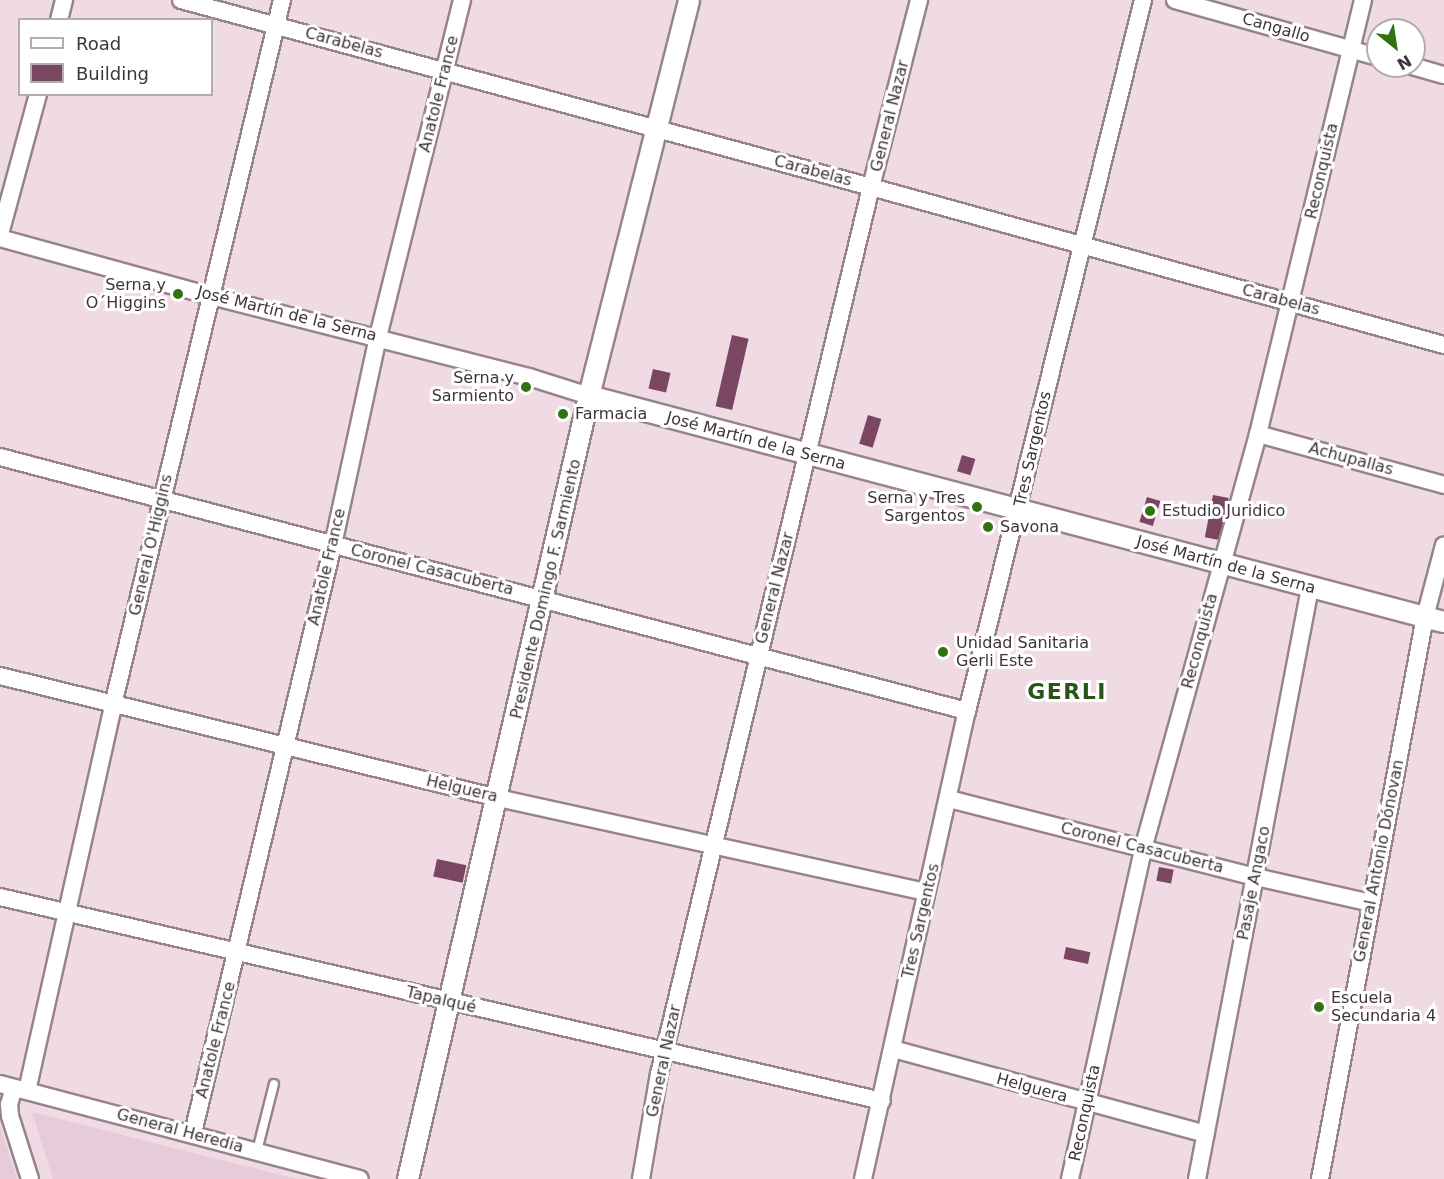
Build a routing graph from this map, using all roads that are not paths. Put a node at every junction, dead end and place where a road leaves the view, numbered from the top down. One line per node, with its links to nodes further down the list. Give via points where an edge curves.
1 (64, 0): 10 (street)
2 (181, 0): 11 (street, Carabelas)
3 (282, 0): 11 (street, General O'Higgins)
4 (462, 0): 14 (street, Anatole France)
5 (689, 0): 18 (street, Presidente Domingo F. Sarmiento)
6 (920, 0): 19 (street, General Nazar)
7 (1143, 0): 21 (street, Tres Sargentos)
8 (1175, 0): 12 (street, Cangallo)
9 (1363, 0): 12 (street, Reconquista)
10 (59, 18)
11 (276, 24): 14 (street, Carabelas); 22 (street, General O'Higgins)
12 (1351, 49): 13 (street, Cangallo); 23 (street, Reconquista)
13 (1366, 53)
14 (446, 70): 18 (street, Carabelas); 24 (street, Anatole France)
15 (1426, 70): 16 (street)
16 (1444, 75)
17 (37, 96): 20 (street)
18 (656, 129): 19 (street, Carabelas); 26 (street, Presidente Domingo F. Sarmiento)
19 (871, 187): 21 (street, Carabelas); 28 (street, General Nazar)
20 (0, 236): 22 (street, José Martín de la Serna)
21 (1082, 245): 23 (street, Carabelas); 32 (street, Tres Sargentos)
22 (211, 296): 24 (street, José Martín de la Serna); 31 (street, General O'Higgins)
23 (1292, 303): 25 (street, Carabelas); 27 (street, Reconquista)
24 (378, 337): 26 (street, José Martín de la Serna); 33 (street, Anatole France)
25 (1444, 345)
26 (589, 396): 28 (street, José Martín de la Serna); 37 (street, Presidente Domingo F. Sarmiento)
27 (1258, 434): 30 (street, Achupallas); 35 (street, Reconquista)
28 (809, 455): 32 (street, José Martín de la Serna); 39 (street, General Nazar)
29 (0, 457): 31 (street, Coronel Casacuberta)
30 (1444, 485)
31 (162, 500): 33 (street, Coronel Casacuberta); 41 (street, General O'Higgins)
32 (1019, 509): 35 (street, José Martín de la Serna); 42 (street, Tres Sargentos)
33 (333, 544): 37 (street, Coronel Casacuberta); 43 (street, Anatole France)
34 (1444, 545): 38 (street, General Antonio Dónovan)
35 (1222, 563): 36 (street, José Martín de la Serna); 47 (street, Reconquista)
36 (1310, 588): 38 (street, José Martín de la Serna); 48 (street, Pasaje Angaco)
37 (544, 599): 39 (street, Coronel Casacuberta); 44 (street, Presidente Domingo F. Sarmiento)
38 (1435, 619): 51 (street, General Antonio Dónovan)
39 (758, 656): 42 (street, Coronel Casacuberta); 46 (street, General Nazar)
40 (0, 676): 41 (street, Helguera)
41 (113, 705): 43 (street, Helguera); 52 (street, General O'Higgins)
42 (968, 711): 45 (street, Tres Sargentos)
43 (285, 747): 44 (street, Helguera); 53 (street, Anatole France)
44 (498, 798): 46 (street, Helguera); 54 (street, Presidente Domingo F. Sarmiento)
45 (949, 799): 47 (street, Coronel Casacuberta); 49 (street, Tres Sargentos)
46 (714, 847): 49 (street, Helguera); 56 (street, General Nazar)
47 (1143, 849): 48 (street, Coronel Casacuberta); 60 (street, Reconquista)
48 (1256, 877): 51 (street, Coronel Casacuberta); 62 (street, Pasaje Angaco)
49 (926, 892): 55 (street, Tres Sargentos)
50 (0, 897): 52 (street, Tapalqué)
51 (1371, 903): 71 (street, General Antonio Dónovan)
52 (68, 914): 53 (street, Tapalqué); 58 (street, General O'Higgins)
53 (237, 953): 54 (street, Tapalqué); 61 (street, Anatole France)
54 (448, 1001): 56 (street, Tapalqué); 66 (street, Presidente Domingo F. Sarmiento)
55 (893, 1049): 59 (street, Tres Sargentos); 60 (street, Helguera)
56 (665, 1053): 59 (street, Tapalqué); 67 (street, General Nazar)
57 (274, 1084): 63 (lane)
58 (14, 1088): 61 (street, General Heredia); 64 (street, General O'Higgins, via 10,1116)
59 (882, 1101): 68 (street, Tres Sargentos)
60 (1087, 1103): 62 (street, Helguera); 69 (street, Reconquista)
61 (193, 1133): 63 (street, General Heredia)
62 (1206, 1134): 70 (street, Pasaje Angaco)
63 (257, 1151): 65 (street, General Heredia)
64 (30, 1179)
65 (360, 1179)
66 (408, 1179)
67 (641, 1179)
68 (863, 1179)
69 (1070, 1179)
70 (1197, 1179)
71 (1320, 1179)

